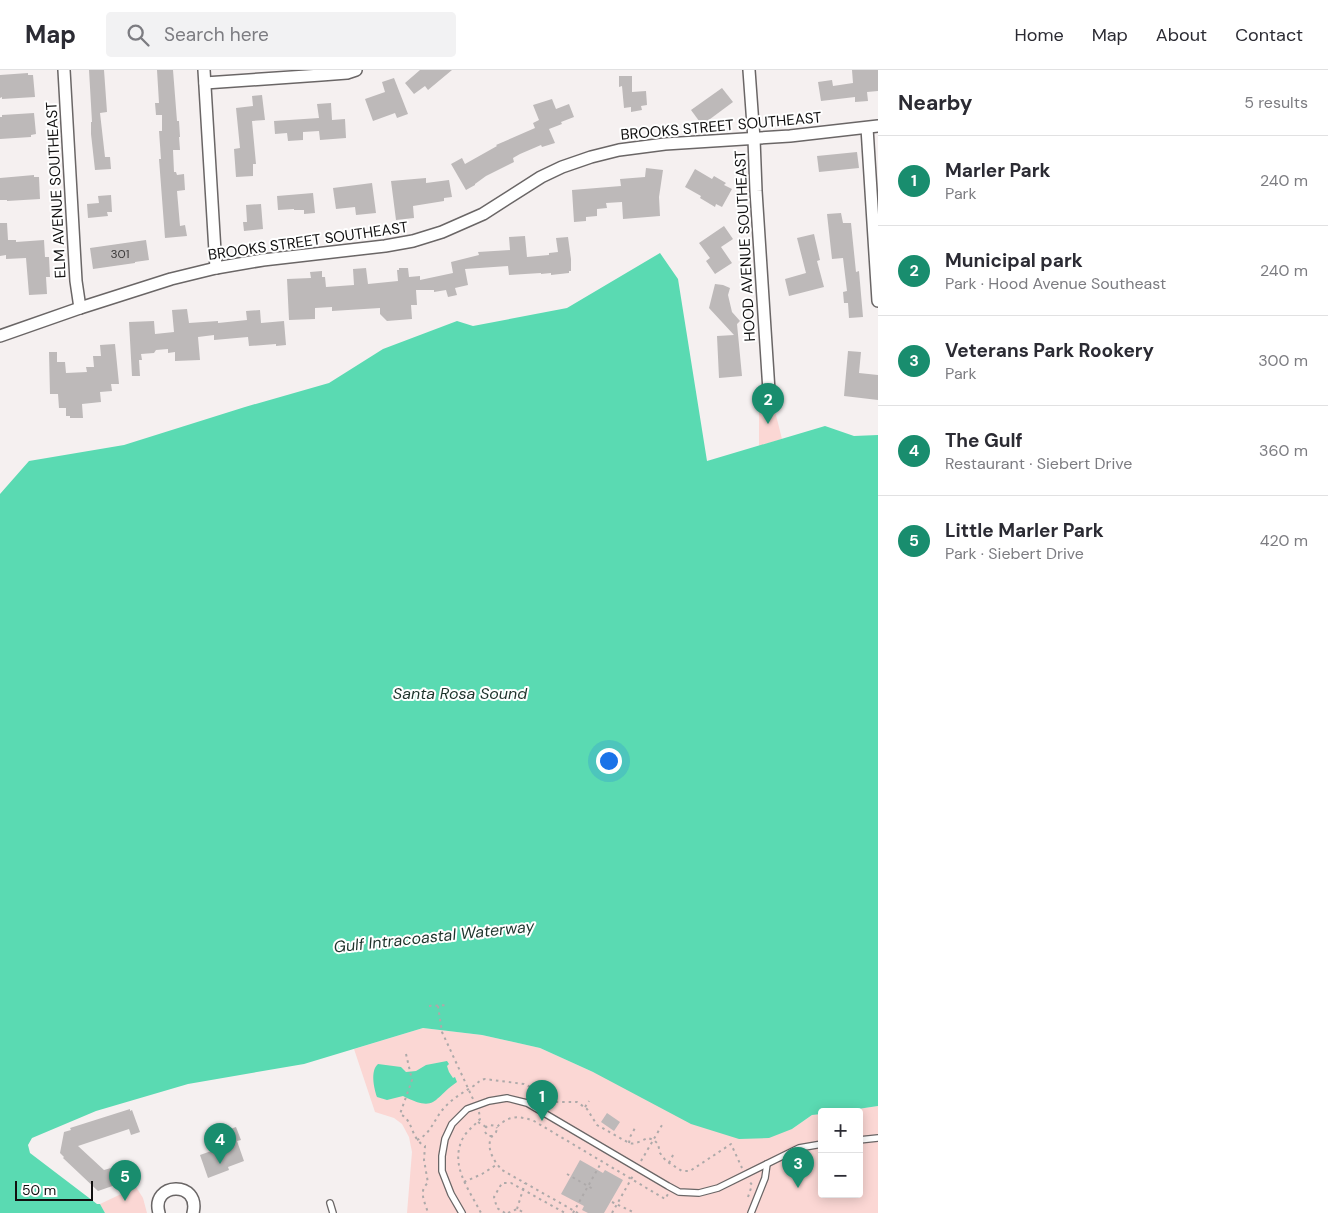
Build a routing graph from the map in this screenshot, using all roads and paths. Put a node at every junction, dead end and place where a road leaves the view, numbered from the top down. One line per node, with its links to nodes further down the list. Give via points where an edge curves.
1 (64, 70): 10 (street, ELM AVENUE SOUTHEAST)
2 (204, 70): 5 (street)
3 (356, 70): 5 (street)
4 (748, 70): 7 (street, HOOD AVENUE SOUTHEAST)
5 (205, 83): 8 (street)
6 (872, 127): 7 (street, BROOKS STREET SOUTHEAST); 9 (street)
7 (754, 139): 8 (street, BROOKS STREET SOUTHEAST, via 618,150 562,167 483,214 413,241); 12 (street, HOOD AVENUE SOUTHEAST)
8 (216, 268): 10 (street, BROOKS STREET SOUTHEAST)
9 (878, 300)
10 (80, 308): 11 (street, BROOKS STREET SOUTHEAST)
11 (0, 336)
12 (769, 391)
13 (448, 1005): 15 (path)
14 (429, 1006): 15 (path)
15 (438, 1006): 18 (path, via 442,1032)
16 (406, 1054): 31 (path, via 412,1080 400,1114 406,1117)
17 (557, 1088): 19 (path)
18 (468, 1089): 19 (path, via 485,1079 524,1084); 21 (path); 31 (path, via 445,1106 425,1136)
19 (548, 1095): 22 (path, via 554,1101 577,1102)
20 (589, 1101): 22 (path)
21 (476, 1106): 23 (path, via 481,1116); 45 (lane, via 489,1100 507,1098 527,1103); 57 (lane, via 467,1109 452,1124 442,1156 442,1171)
22 (585, 1107): 27 (path, via 597,1125)
23 (478, 1122): 25 (path); 42 (path, via 464,1137 458,1155)
24 (605, 1125): 27 (path)
25 (486, 1127): 26 (path); 29 (path, via 485,1132)
26 (497, 1128): 29 (path); 36 (path, via 513,1118 534,1121)
27 (603, 1128): 33 (path)
28 (635, 1128): 33 (path)
29 (492, 1136): 39 (path, via 491,1152)
30 (878, 1138): 32 (lane)
31 (417, 1140): 56 (path, via 425,1146 428,1183 422,1192)
32 (863, 1140)
33 (628, 1142): 37 (path, via 654,1140)
34 (818, 1145): 38 (lane, via 799,1148)
35 (674, 1153): 37 (path)
36 (602, 1162): 44 (path); 45 (path, via 665,1199)
37 (669, 1163): 41 (path, via 682,1171 690,1171 731,1144)
38 (767, 1164): 41 (lane); 64 (lane, via 766,1178)
39 (496, 1165): 42 (path); 43 (path)
40 (567, 1174): 44 (path)
41 (745, 1174): 45 (lane, via 718,1188 699,1193 679,1192); 50 (path, via 752,1185)
42 (464, 1182): 58 (path)
43 (525, 1183): 46 (path); 52 (path)
44 (588, 1186): 47 (path); 52 (path)
45 (671, 1188)
46 (523, 1189): 51 (path); 59 (path, via 502,1183 494,1197 497,1208); 61 (path)
47 (593, 1189)
48 (612, 1202): 63 (path)
49 (330, 1203): 55 (lane)
50 (745, 1204)
51 (518, 1209): 59 (path); 60 (path)
52 (573, 1212): 62 (path)
53 (159, 1213): 54 (street, via 159,1199 163,1194 179,1188 190,1194)
54 (193, 1213)
55 (333, 1213)
56 (428, 1213)
57 (462, 1213)
58 (481, 1213)
59 (506, 1213)
60 (525, 1213)
61 (566, 1213)
62 (578, 1213)
63 (635, 1213)
64 (751, 1213)

